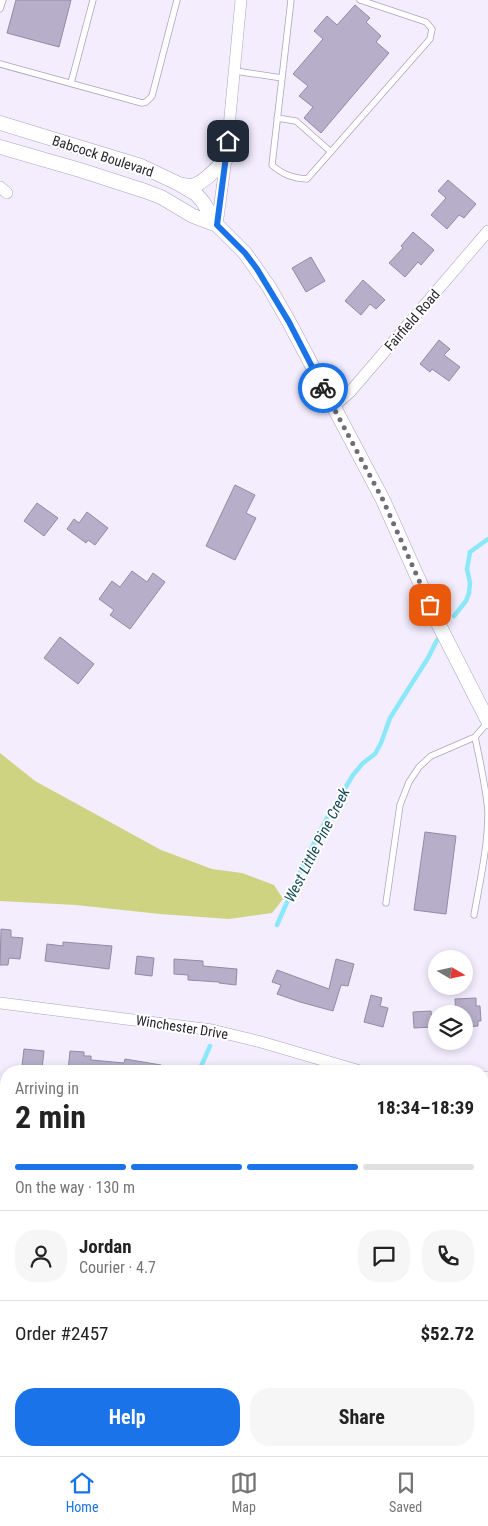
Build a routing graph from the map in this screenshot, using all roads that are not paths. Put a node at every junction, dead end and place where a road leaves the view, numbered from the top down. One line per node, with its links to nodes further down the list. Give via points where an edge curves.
1 (3, 0): 7 (lane)
2 (94, 0): 11 (lane)
3 (177, 0): 11 (lane, via 152,96 146,102)
4 (241, 0): 9 (street)
5 (291, 0): 10 (lane)
6 (360, 0): 15 (lane, via 426,22 432,33)
7 (0, 10)
8 (0, 64): 11 (lane)
9 (235, 71): 10 (lane); 16 (street)
10 (282, 78): 12 (lane)
11 (71, 84)
12 (278, 118): 15 (lane, via 296,122); 15 (lane, via 272,165 280,172 307,179)
13 (0, 123): 17 (street, Babcock Boulevard, via 142,166)
14 (0, 147): 18 (street, Babcock Boulevard, via 120,182)
15 (330, 152)
16 (226, 159): 17 (street, via 198,183 192,186); 18 (street)
17 (179, 184): 18 (street, Babcock Boulevard, via 196,194)
18 (217, 225): 20 (street, Babcock Boulevard, via 245,253 261,275)
19 (488, 231): 20 (street, Fairfield Road, via 350,392)
20 (333, 407): 21 (street, Babcock Boulevard, via 383,500 438,623)
21 (488, 721): 22 (lane)
22 (475, 737): 23 (lane, via 431,756 409,782 400,805); 24 (lane, via 486,794 488,835)
23 (386, 903)
24 (474, 915)
25 (0, 1003): 26 (street, Winchester Drive, via 212,1030)
26 (340, 1065)

